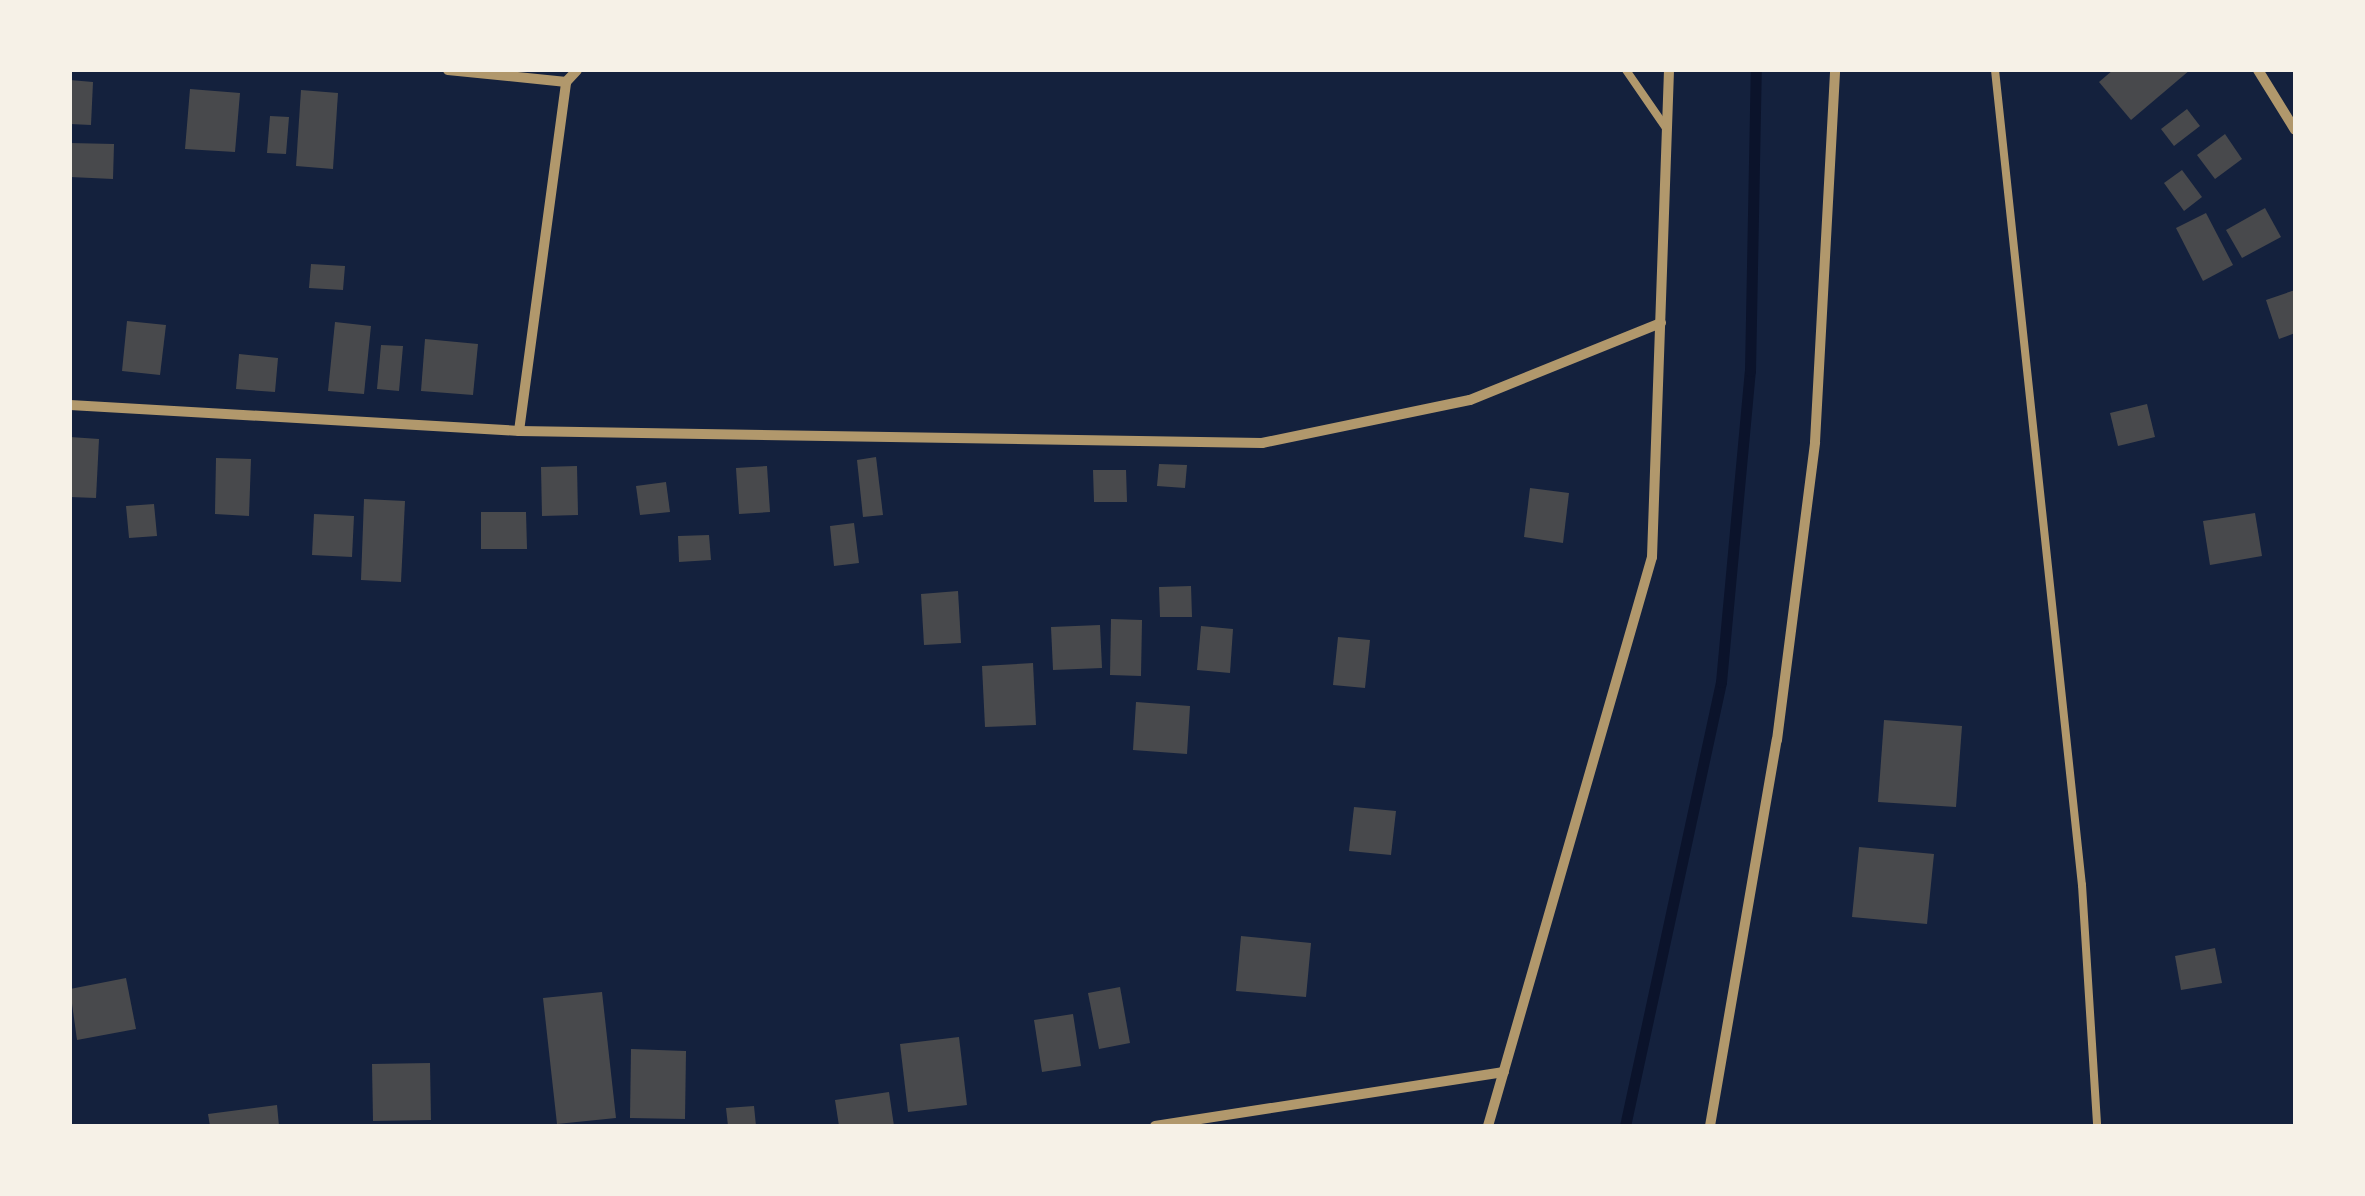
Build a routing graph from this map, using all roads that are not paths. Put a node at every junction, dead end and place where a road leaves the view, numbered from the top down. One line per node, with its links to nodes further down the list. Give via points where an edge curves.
1 (448, 70): 8 (street)
2 (577, 70): 8 (street)
3 (1626, 70): 9 (lane)
4 (1669, 70): 9 (street)
5 (1835, 70): 17 (street, via 1815,442 1777,740)
6 (1996, 70): 18 (lane, via 2082,885)
7 (2258, 70): 10 (street)
8 (566, 82): 13 (street)
9 (1667, 130): 11 (street)
10 (2295, 130)
11 (1661, 323): 13 (street, via 1470,400 1262,443); 14 (street, via 1652,557)
12 (70, 405): 13 (street)
13 (519, 430)
14 (1504, 1072): 15 (street); 16 (street)
15 (1155, 1126)
16 (1488, 1126)
17 (1710, 1126)
18 (2097, 1126)

